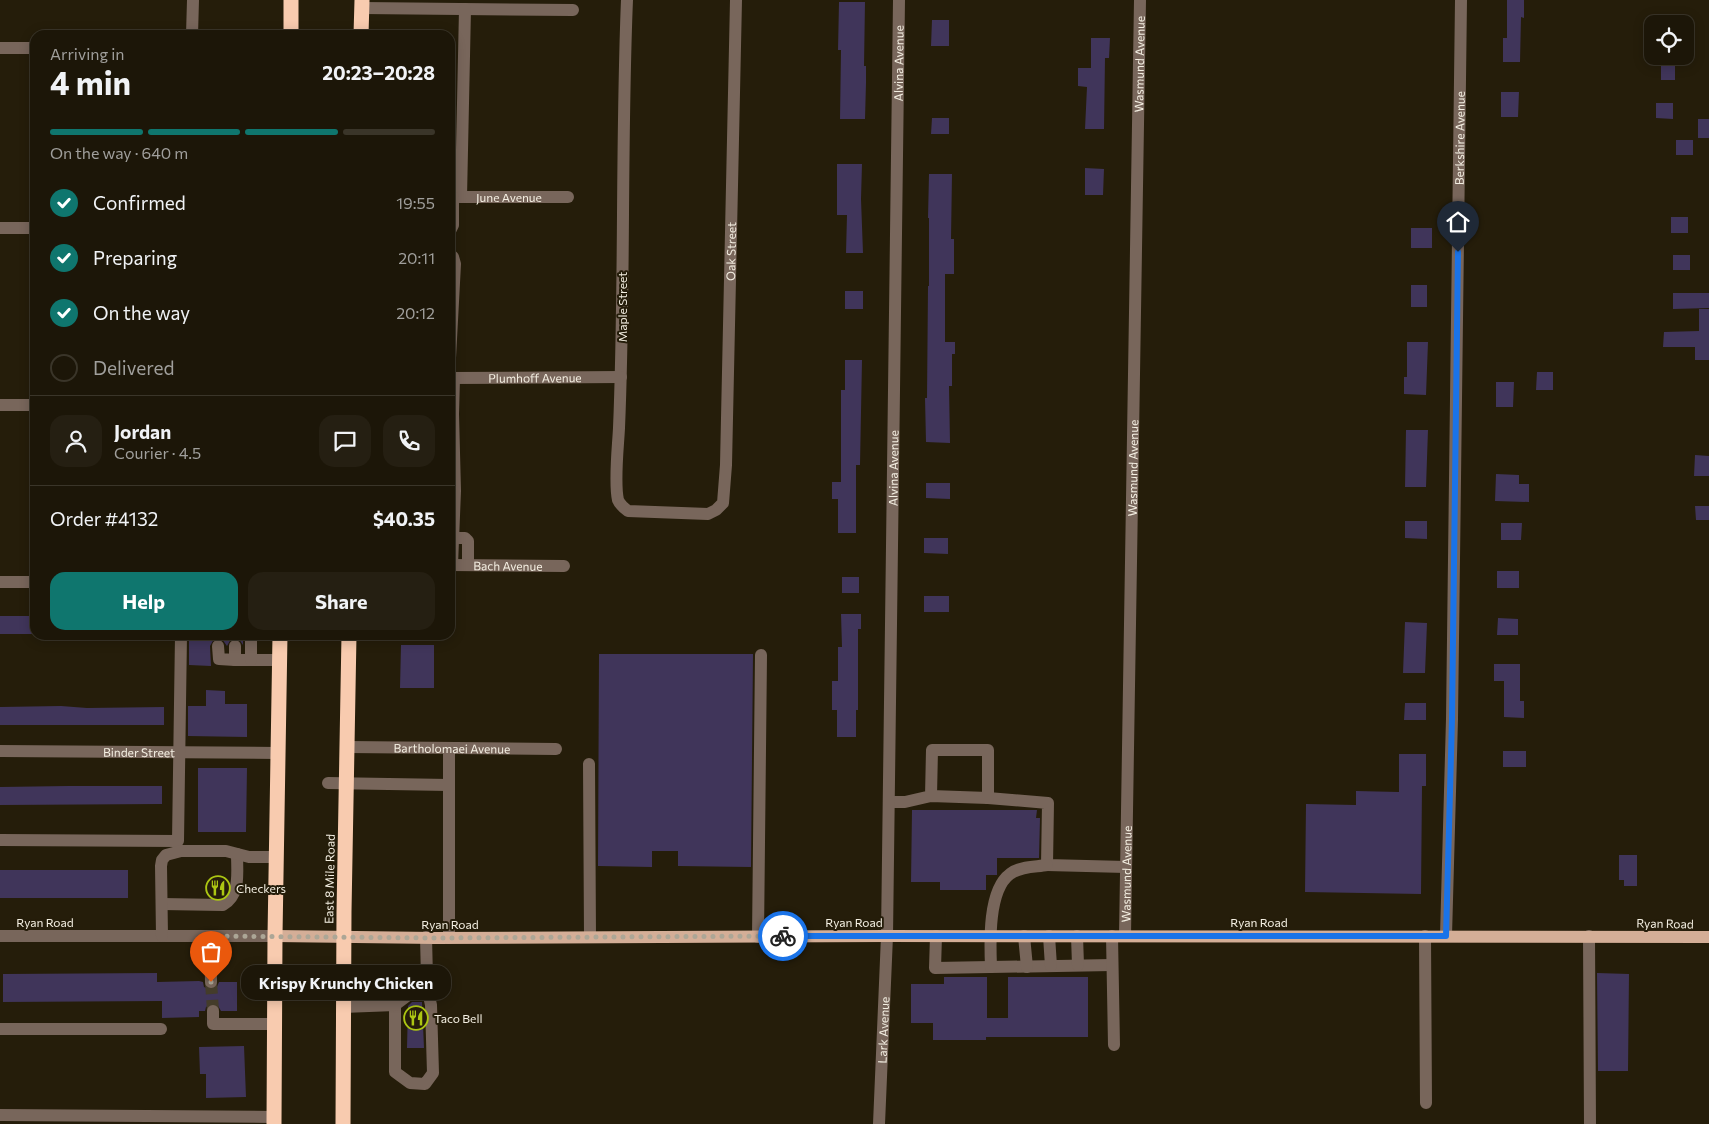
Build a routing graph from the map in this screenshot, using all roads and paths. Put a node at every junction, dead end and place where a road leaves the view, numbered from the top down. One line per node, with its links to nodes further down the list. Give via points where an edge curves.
1 (193, 0): 11 (street)
2 (291, 0): 12 (highway)
3 (627, 0): 20 (street, Maple Street)
4 (736, 0): 24 (street, Oak Street, via 726,464)
5 (899, 0): 53 (street, Alvina Avenue)
6 (1140, 0): 58 (street, Wasmund Avenue)
7 (1461, 0): 73 (street, Berkshire Avenue, via 1452,719)
8 (362, 4): 9 (street); 13 (highway)
9 (465, 9): 10 (street); 16 (street)
10 (573, 10)
11 (192, 30)
12 (291, 30)
13 (361, 30)
14 (0, 48): 15 (street)
15 (30, 48)
16 (455, 197): 17 (street, June Avenue)
17 (568, 197)
18 (0, 228): 19 (street)
19 (30, 228)
20 (621, 377): 21 (street, Plumhoff Avenue); 24 (street, Maple Street, via 617,471 618,501 622,507 628,511 708,514)
21 (455, 378)
22 (0, 405): 23 (street)
23 (30, 405)
24 (722, 503)
25 (455, 538): 27 (street, via 468,541)
26 (455, 565): 27 (street, Bach Avenue)
27 (468, 565): 28 (street, Bach Avenue)
28 (564, 566)
29 (0, 582): 30 (street)
30 (30, 582)
31 (181, 640): 45 (street)
32 (251, 640): 39 (street)
33 (280, 640): 40 (highway)
34 (348, 640): 41 (highway, East 8 Mile Road)
35 (218, 646): 38 (street, via 219,659)
36 (235, 646): 38 (street)
37 (762, 654): 77 (street)
38 (235, 660): 39 (street)
39 (251, 660): 40 (street)
40 (280, 660): 46 (highway)
41 (347, 747): 42 (street, Bartholomaei Avenue); 49 (highway, East 8 Mile Road)
42 (449, 748): 43 (street, Bartholomaei Avenue); 50 (street)
43 (556, 749)
44 (0, 751): 45 (street, Binder Street)
45 (180, 752): 46 (street, Binder Street); 54 (street, via 178,840)
46 (278, 753): 56 (highway)
47 (589, 764): 76 (street)
48 (328, 783): 49 (street)
49 (346, 784): 50 (street); 64 (highway, East 8 Mile Road)
50 (449, 785): 78 (street)
51 (931, 796): 52 (street); 52 (street, via 932,750 988,750); 53 (street)
52 (988, 798): 57 (street, via 1048,803)
53 (889, 802): 65 (street, Alvina Avenue)
54 (0, 840)
55 (237, 854): 56 (street); 59 (street, via 237,886 230,901 223,905); 59 (street, via 181,851 166,855 162,860)
56 (276, 857): 63 (highway)
57 (1047, 865): 58 (street); 67 (street, via 1009,874 997,895)
58 (1126, 867): 71 (street, Wasmund Avenue)
59 (162, 904): 61 (street)
60 (0, 936): 61 (street, Ryan Road)
61 (162, 936): 62 (street, Ryan Road)
62 (210, 936): 63 (street, Ryan Road); 86 (street)
63 (275, 936): 64 (main road, Ryan Road); 92 (highway)
64 (344, 936): 75 (main road, Ryan Road); 90 (highway, East 8 Mile Road)
65 (887, 936): 66 (main road, Ryan Road); 77 (main road, Ryan Road); 101 (street, Lark Avenue)
66 (936, 936): 67 (main road, Ryan Road); 84 (street, via 935,968)
67 (990, 936): 68 (main road, Ryan Road); 84 (street)
68 (1024, 936): 69 (main road, Ryan Road); 82 (street)
69 (1049, 936): 70 (main road, Ryan Road); 83 (street)
70 (1077, 936): 71 (main road, Ryan Road); 80 (street)
71 (1119, 936): 72 (main road, Ryan Road); 81 (street, Wasmund Avenue)
72 (1425, 936): 73 (main road, Ryan Road); 96 (street)
73 (1446, 936): 74 (main road, Ryan Road)
74 (1589, 936): 79 (main road, Ryan Road); 102 (street)
75 (426, 937): 78 (main road, Ryan Road); 85 (street)
76 (590, 937): 77 (main road, Ryan Road); 78 (main road, Ryan Road)
77 (758, 937)
78 (449, 938)
79 (1709, 938)
80 (1078, 965): 81 (street); 83 (street)
81 (1112, 965): 95 (street, Wasmund Avenue)
82 (1027, 966): 83 (street); 84 (street)
83 (1051, 966)
84 (990, 967)
85 (427, 978): 87 (street, via 419,980); 88 (street, via 431,983)
86 (211, 982)
87 (415, 990): 88 (street); 89 (street)
88 (429, 996): 89 (street, via 433,1074 425,1084 410,1083 395,1072)
89 (395, 1005): 90 (street)
90 (343, 1007): 100 (highway, East 8 Mile Road)
91 (212, 1011): 92 (street, via 213,1024)
92 (275, 1024): 99 (highway)
93 (0, 1029): 94 (street)
94 (161, 1029)
95 (1114, 1045)
96 (1426, 1103)
97 (0, 1115): 98 (street)
98 (176, 1120): 99 (street)
99 (274, 1121)
100 (343, 1124)
101 (879, 1124)
102 (1590, 1124)

